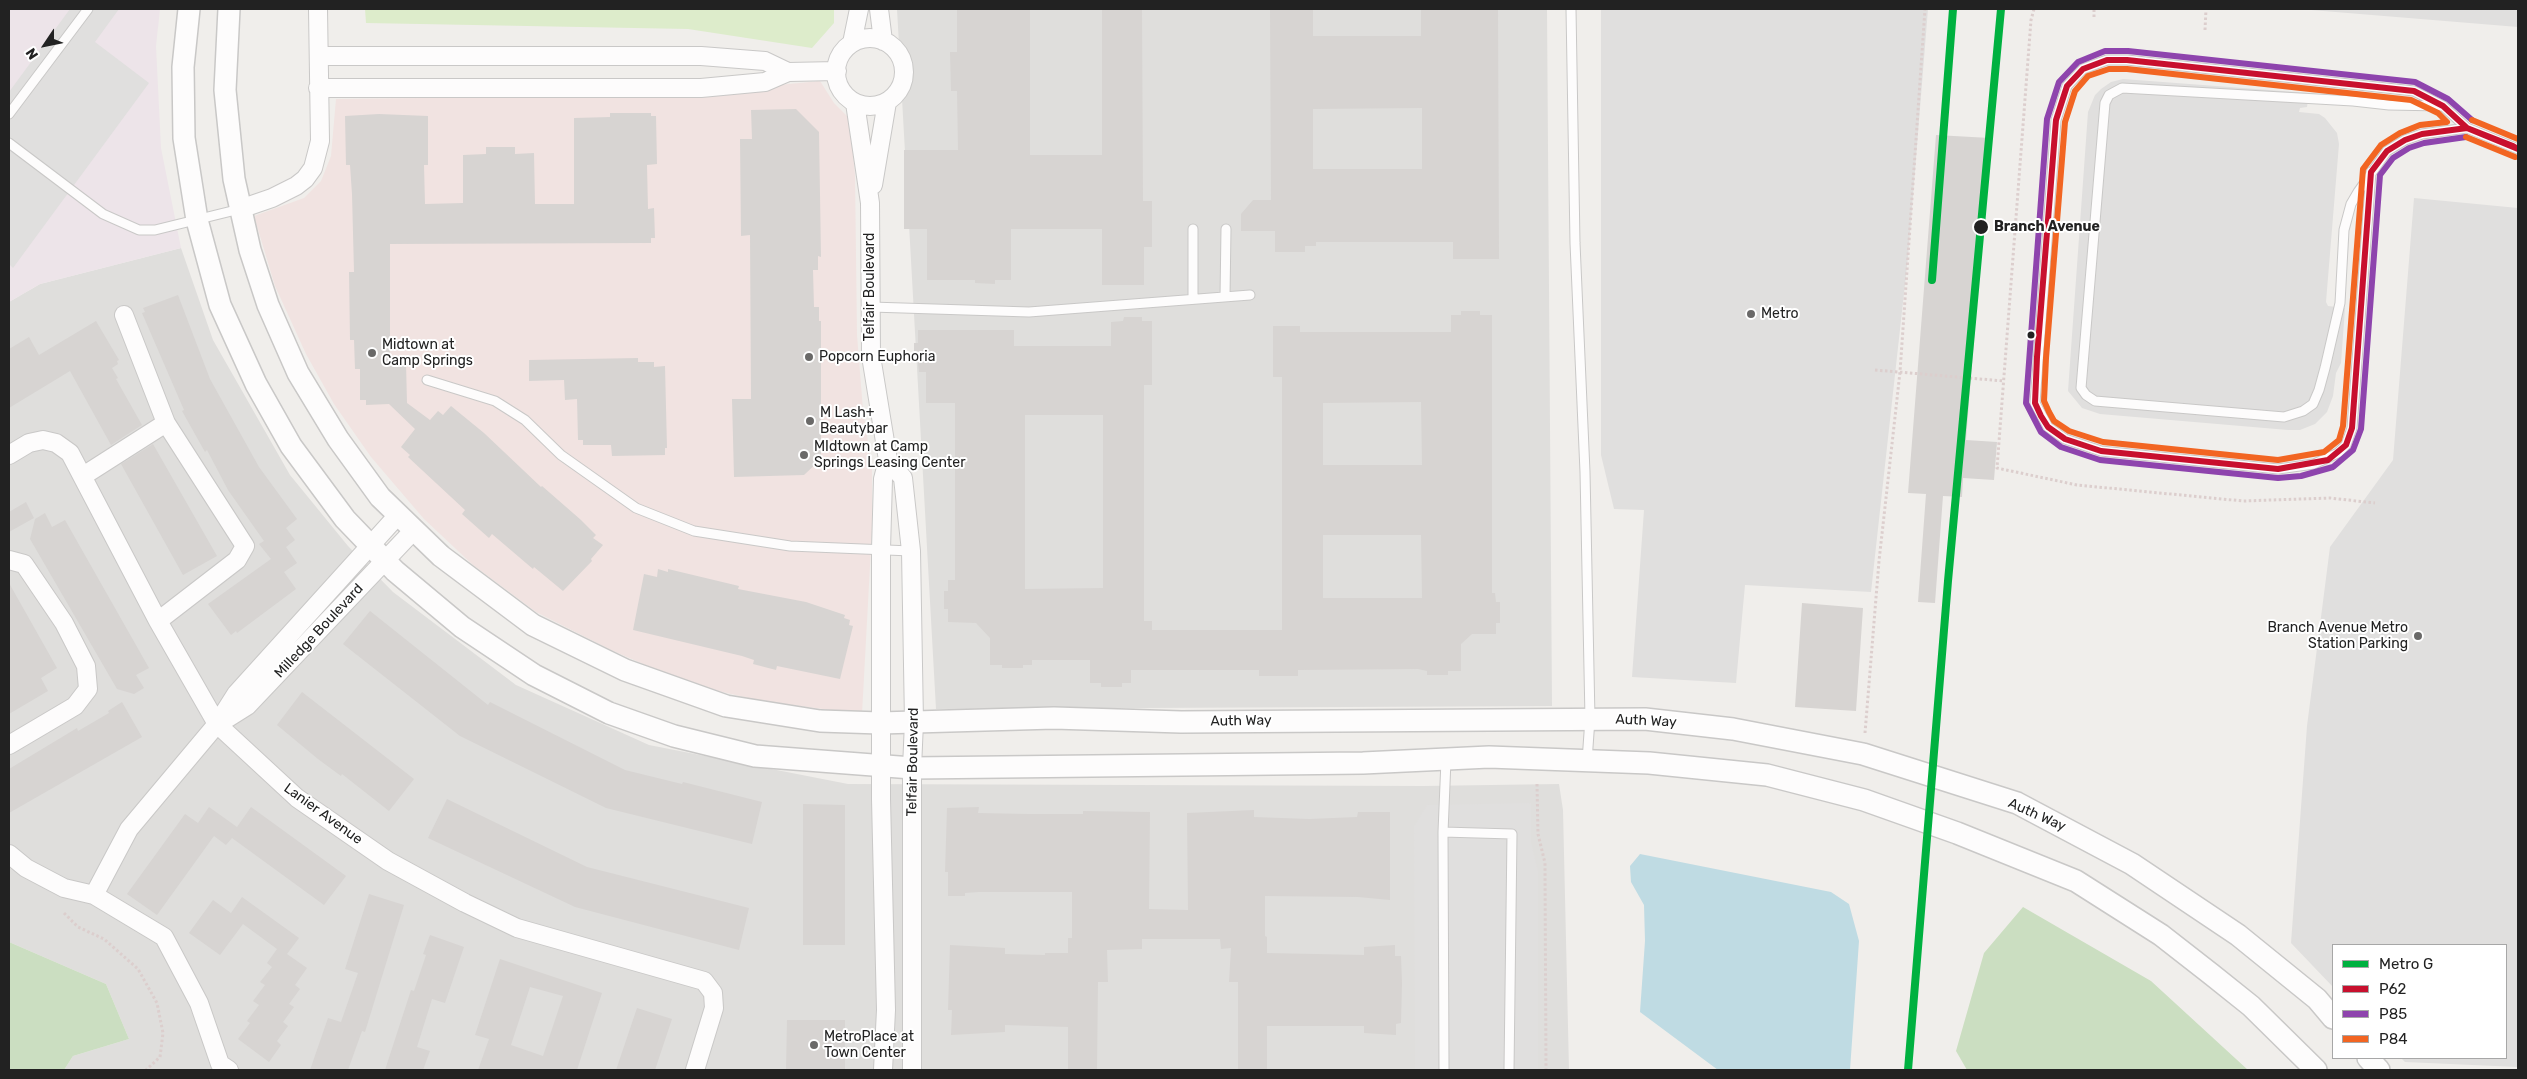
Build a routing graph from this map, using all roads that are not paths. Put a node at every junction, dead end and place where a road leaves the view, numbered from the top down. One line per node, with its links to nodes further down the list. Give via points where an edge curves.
1 (88, 9): 17 (lane)
2 (189, 9): 24 (street, via 182,67 184,138)
3 (229, 9): 23 (street, Auth Way, via 225,90)
4 (318, 9): 10 (street)
5 (859, 9): 9 (street)
6 (879, 9): 8 (street)
7 (1571, 9): 44 (lane)
8 (883, 40): 9 (street, via 873,38); 14 (street, via 900,55 904,76 902,86)
9 (852, 43): 11 (street, via 841,55)
10 (319, 56): 12 (street, via 701,56 765,61); 13 (street)
11 (836, 71): 12 (street); 15 (street, via 841,90)
12 (788, 72): 13 (street, via 765,82 701,88)
13 (318, 88): 23 (street, via 320,140 314,168 306,179 278,196)
14 (887, 102): 15 (street, via 871,106); 22 (street, Telfair Boulevard)
15 (856, 103): 22 (street, Telfair Boulevard)
16 (2443, 106): 18 (lane); 21 (lane, via 2122,88 2109,95 2105,103 2081,388 2086,395 2095,401 2284,417 2303,412 2316,397 2340,304 2344,230 2358,192); 21 (lane, via 2414,91 2128,60 2107,60 2083,70 2067,86 2056,120 2035,403 2048,427 2065,440 2100,452 2278,469 2314,464 2338,453 2346,445 2352,428)
17 (9, 114)
18 (2467, 128): 20 (lane); 21 (lane, via 2422,134 2405,140 2387,151)
19 (9, 143): 24 (lane, via 122,224 139,230 155,230)
20 (2518, 149)
21 (2371, 172)
22 (870, 203): 30 (street, Telfair Boulevard)
23 (240, 209): 24 (lane); 37 (street, Auth Way, via 268,305 298,373 338,439 380,498)
24 (197, 220): 41 (street, via 220,305 256,384 291,446 345,519)
25 (1193, 229): 29 (lane)
26 (1226, 229): 28 (lane)
27 (1250, 295): 28 (lane)
28 (1225, 297): 29 (lane)
29 (1194, 299): 30 (lane, via 1029,312)
30 (870, 307): 35 (street, Telfair Boulevard, via 871,356)
31 (124, 315): 33 (street)
32 (428, 380): 39 (lane, via 495,401 525,420 561,455 636,508 694,531 790,546)
33 (166, 423): 36 (street); 43 (street, via 244,546 237,560)
34 (9, 455): 36 (street, Lanier Avenue, via 30,443 43,440 56,443 70,454)
35 (888, 460): 39 (street, Telfair Boulevard, via 883,479); 40 (street, Telfair Boulevard, via 903,478)
36 (83, 476): 43 (street, Lanier Avenue)
37 (398, 515): 38 (street, Auth Way); 41 (street, Milledge Boulevard)
38 (414, 530): 41 (street, Milledge Boulevard); 46 (street, Auth Way, via 441,556 533,625 625,670 726,706 820,721)
39 (881, 549): 40 (lane); 46 (street, Telfair Boulevard)
40 (911, 551): 45 (street, Telfair Boulevard)
41 (378, 552): 47 (street, Milledge Boulevard, via 236,694); 51 (street, via 462,627 534,675 609,713 674,736 755,756)
42 (9, 560): 48 (street, via 24,564 64,623 86,666 88,689 75,706)
43 (158, 621): 47 (street, Lanier Avenue)
44 (1590, 719): 45 (street, Auth Way, via 1180,722 1054,718); 50 (lane); 56 (street, Auth Way, via 1644,719 1733,729 1866,754 2017,804 2132,864 2238,935 2317,999)
45 (914, 722): 46 (street, Auth Way); 52 (street, Telfair Boulevard)
46 (880, 723): 51 (street, Telfair Boulevard)
47 (217, 724): 55 (street, Milledge Boulevard, via 128,829); 59 (street, Lanier Avenue, via 297,798 388,860 465,903 517,928 704,981 713,993 714,1008)
48 (9, 744)
49 (1446, 759): 50 (street); 52 (street, via 1363,763); 53 (lane)
50 (1586, 760): 64 (street, via 1767,775 1864,800 1958,832 2076,880 2161,935 2251,1006)
51 (876, 765): 52 (street); 60 (street, Telfair Boulevard, via 886,1010)
52 (912, 768): 61 (street, Telfair Boulevard)
53 (1443, 832): 62 (lane); 63 (lane, via 1512,834)
54 (9, 854): 55 (street, via 26,868 64,888)
55 (94, 895): 58 (street, via 164,937 199,1003 220,1064)
56 (2332, 1017)
57 (2369, 1059): 65 (street)
58 (229, 1070)
59 (695, 1070)
60 (883, 1070)
61 (912, 1070)
62 (1444, 1070)
63 (1510, 1070)
64 (2316, 1070)
65 (2379, 1070)

